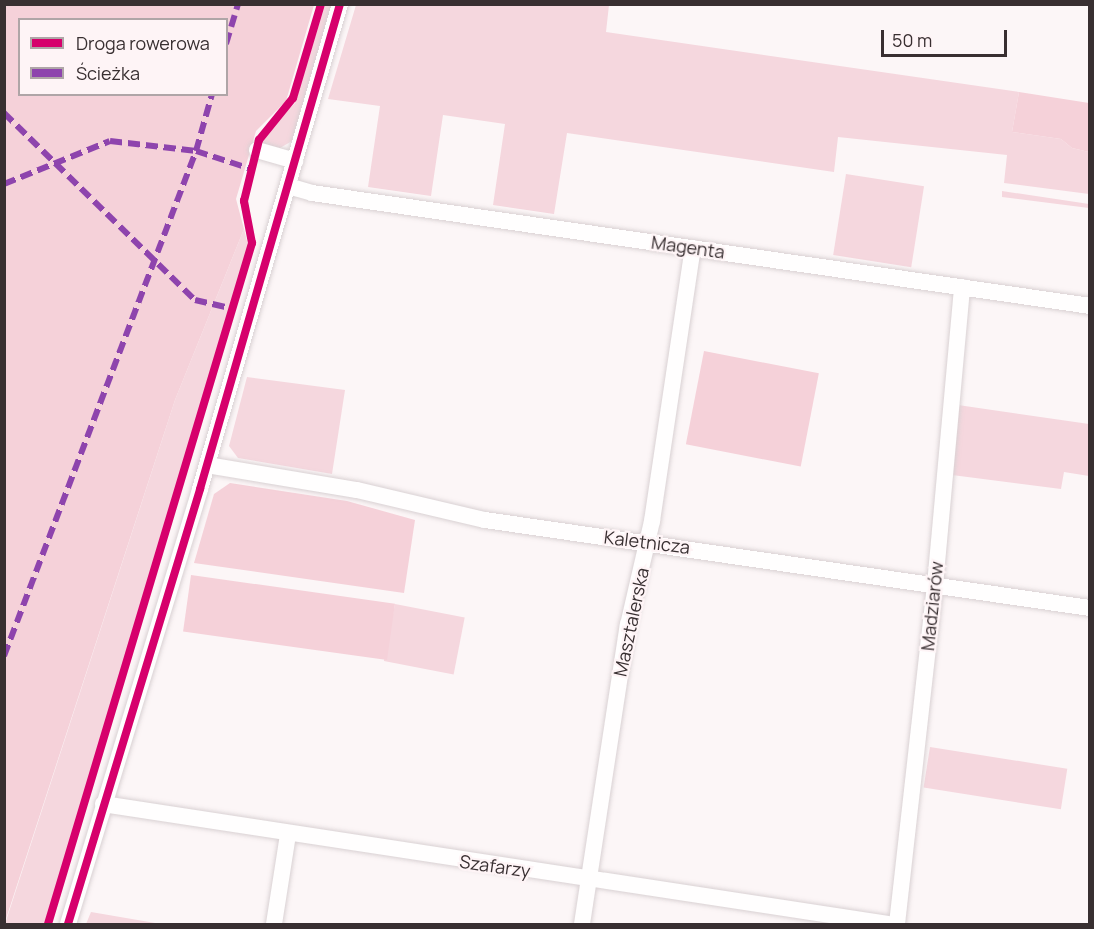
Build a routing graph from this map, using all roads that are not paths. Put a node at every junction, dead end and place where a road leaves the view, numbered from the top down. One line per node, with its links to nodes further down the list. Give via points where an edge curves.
1 (340, 4): 3 (street)
2 (257, 150): 3 (street)
3 (295, 161): 4 (street)
4 (288, 186): 5 (street, Magenta, via 312,193); 8 (street)
5 (693, 248): 6 (street, Magenta); 9 (street, Masztalerska)
6 (962, 287): 7 (street, Magenta); 10 (street, Madziarów)
7 (1089, 306)
8 (207, 465): 9 (street, Kaletnicza, via 357,490 485,520); 12 (street)
9 (648, 542): 10 (street, Kaletnicza); 14 (street, Masztalerska, via 628,626)
10 (935, 585): 11 (street, Kaletnicza); 19 (street, Madziarów)
11 (1089, 608)
12 (103, 804): 13 (street, Szafarzy); 15 (street)
13 (288, 835): 14 (street, Szafarzy); 16 (street)
14 (588, 881): 17 (street, Masztalerska); 18 (street, Szafarzy)
15 (68, 924)
16 (274, 924)
17 (582, 924)
18 (888, 924)
19 (897, 924)

